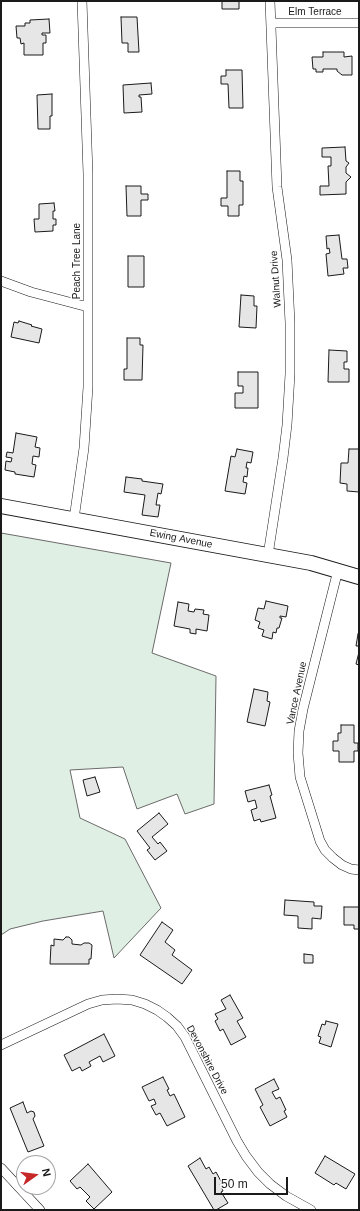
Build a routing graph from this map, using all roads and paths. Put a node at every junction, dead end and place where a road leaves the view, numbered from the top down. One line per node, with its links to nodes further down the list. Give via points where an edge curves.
1 (82, 1): 6 (street, Peach Tree Lane, via 88,174)
2 (270, 1): 3 (street, Walnut Drive)
3 (271, 23): 4 (street, Elm Terrace); 9 (street, Walnut Drive, via 277,187 287,260 290,374 283,458)
4 (359, 23)
5 (1, 281): 6 (street)
6 (88, 307): 8 (street, Peach Tree Lane, via 87,411)
7 (1, 506): 8 (main road, Ewing Avenue)
8 (74, 519): 9 (main road, Ewing Avenue)
9 (268, 555): 10 (main road, Ewing Avenue)
10 (338, 570): 11 (main road, Ewing Avenue); 12 (street, Vance Avenue, via 302,709 298,753 300,777 320,841 332,858 351,869)
11 (359, 577)
12 (359, 870)
13 (1, 1045): 16 (street, Devonshire Drive, via 88,1004 102,1000 132,1000 146,1004 177,1026 237,1141 258,1172 286,1196)
14 (1, 1168): 15 (street)
15 (40, 1210)
16 (311, 1210)

